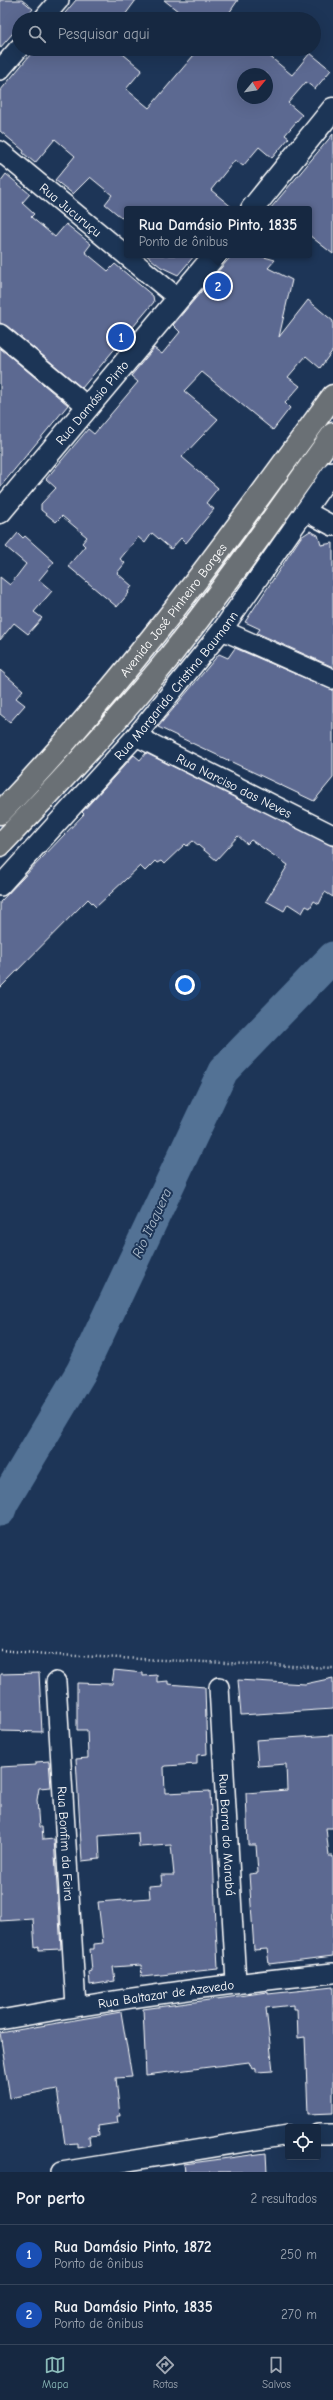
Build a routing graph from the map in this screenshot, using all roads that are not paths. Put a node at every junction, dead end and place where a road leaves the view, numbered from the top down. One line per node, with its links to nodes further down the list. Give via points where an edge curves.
1 (59, 0): 2 (street)
2 (49, 12)
3 (12, 56): 4 (street)
4 (0, 70)
5 (333, 108): 7 (street)
6 (0, 151): 8 (street, Rua Jucuruçu)
7 (254, 206)
8 (124, 254)
9 (129, 258): 11 (street, Rua Jucuruçu)
10 (212, 258): 11 (street, Rua Damásio Pinto)
11 (179, 299): 14 (street, Rua Damásio Pinto)
12 (0, 334): 14 (street)
13 (333, 396): 23 (main road, Avenida José Pinheiro Borges, via 202,575 148,644 82,723)
14 (87, 406): 17 (street, Rua Damásio Pinto)
15 (333, 434): 25 (main road, Avenida José Pinheiro Borges, via 228,581 169,656 107,729)
16 (333, 471): 18 (street, Rua Margarida Cristina Baumann)
17 (1, 510)
18 (305, 511): 19 (street); 20 (street, Rua Margarida Cristina Baumann)
19 (333, 526)
20 (222, 630): 21 (street); 22 (street, Rua Margarida Cristina Baumann)
21 (333, 679)
22 (136, 736): 24 (street, Rua Narciso das Neves); 26 (street, Rua Margarida Cristina Baumann)
23 (0, 813)
24 (333, 835)
25 (0, 844)
26 (0, 886)
27 (56, 1682): 31 (street, Rua Bonfim da Feira)
28 (220, 1687): 30 (street, Rua Barra do Marabá)
29 (333, 1973): 30 (street, Rua Baltazar de Azevedo)
30 (236, 1982): 31 (street, Rua Baltazar de Azevedo)
31 (76, 2006): 32 (street, Rua Baltazar de Azevedo)
32 (0, 2020)
33 (321, 2134): 34 (street)
34 (333, 2134)
35 (285, 2136): 36 (street)
36 (118, 2167): 37 (street)
37 (61, 2172)

